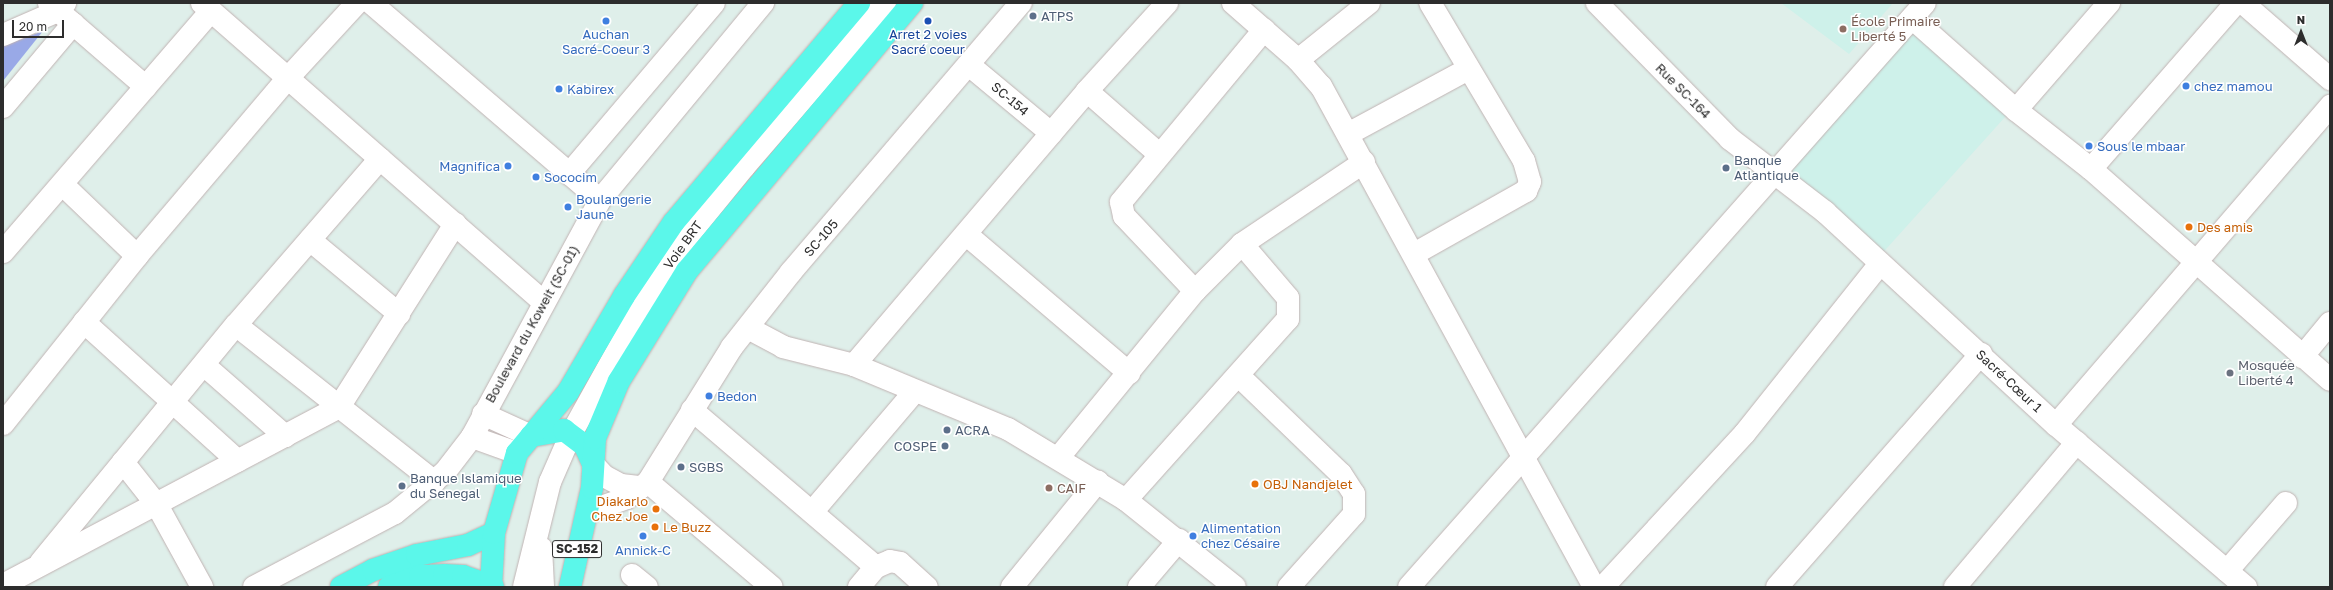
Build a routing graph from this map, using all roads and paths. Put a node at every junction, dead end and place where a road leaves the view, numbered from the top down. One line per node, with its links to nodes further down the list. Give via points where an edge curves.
1 (357, 3): 25 (street)
2 (371, 3): 38 (street)
3 (714, 3): 38 (street)
4 (763, 3): 41 (street, Boulevard du Koweit (SC-01))
5 (859, 3): 74 (main road, via 674,222 624,296 568,392)
6 (885, 3): 72 (street, Voie BRT, via 683,242 620,342)
7 (912, 3): 82 (main road, via 683,277 619,381 595,438)
8 (1022, 3): 23 (street, SC-105)
9 (1167, 3): 28 (street)
10 (1233, 3): 20 (street)
11 (1369, 3): 22 (street)
12 (1430, 3): 24 (street)
13 (1597, 3): 39 (street, Rue SC-164, via 1730,139)
14 (2109, 3): 31 (street)
15 (2236, 3): 37 (street)
16 (2243, 3): 26 (street)
17 (207, 7): 25 (street); 27 (street)
18 (61, 10): 21 (street); 27 (street); 30 (street)
19 (1918, 11): 31 (street); 39 (street)
20 (1264, 30): 22 (street); 34 (street)
21 (3, 35)
22 (1298, 60): 33 (street, via 1321,86)
23 (969, 65): 32 (street, SC-154); 57 (street, SC-105)
24 (1468, 69): 33 (street); 47 (street, via 1524,161 1530,182 1526,191)
25 (288, 78): 35 (street); 48 (street)
26 (2330, 79)
27 (146, 87): 40 (street)
28 (1087, 91): 32 (street); 34 (street)
29 (2330, 106): 49 (street)
30 (3, 107)
31 (2016, 110): 37 (street)
32 (1051, 133): 43 (street)
33 (1348, 134): 36 (street)
34 (1159, 154): 51 (street, via 1125,193 1121,210)
35 (380, 159): 42 (street); 44 (street)
36 (1364, 162): 45 (street); 47 (street)
37 (2091, 169): 49 (street)
38 (570, 174): 41 (street)
39 (1773, 174): 50 (street, Sacré-Cœur 1, via 1825,212); 79 (street, via 1611,354)
40 (62, 184): 46 (street); 48 (street)
41 (600, 200): 52 (street, Boulevard du Koweit (SC-01))
42 (455, 224): 52 (street); 53 (street)
43 (967, 235): 61 (street); 62 (street)
44 (310, 240): 53 (street); 56 (street)
45 (1242, 244): 51 (street); 63 (street, via 1288,298 1290,308 1282,328)
46 (3, 252)
47 (1414, 254): 79 (street)
48 (137, 256): 54 (street)
49 (2195, 260): 59 (street); 71 (street)
50 (1879, 265): 58 (street, Sacré-Cœur 1); 115 (street, via 1744,433)
51 (1195, 291): 62 (street)
52 (543, 301): 69 (street, Boulevard du Koweit (SC-01))
53 (399, 314): 67 (street)
54 (84, 322): 66 (street); 70 (street)
55 (2330, 323): 59 (street)
56 (236, 325): 60 (street); 67 (street)
57 (748, 328): 61 (street, via 783,347); 68 (street, SC-105)
58 (1981, 354): 71 (street, Sacré-Cœur 1); 116 (street)
59 (2302, 357): 64 (street)
60 (204, 365): 66 (street); 73 (street)
61 (854, 365): 65 (street)
62 (1129, 373): 78 (street)
63 (1239, 376): 86 (street); 113 (street, via 1341,474 1354,494 1354,514)
64 (2330, 380)
65 (915, 391): 78 (street, via 969,410); 89 (street)
66 (173, 402): 80 (street); 81 (street)
67 (339, 407): 73 (street); 84 (street)
68 (692, 410): 85 (street, SC-105); 89 (street)
69 (483, 414): 74 (street); 75 (street, Boulevard du Koweit (SC-01))
70 (3, 424)
71 (2056, 425): 76 (street, Sacré-Cœur 1)
72 (571, 434): 74 (main road, via 552,431); 82 (main road, via 585,446); 91 (street, Voie BRT, via 550,482)
73 (286, 436): 80 (street)
74 (531, 436): 77 (main road)
75 (472, 437): 77 (street); 84 (street, Boulevard du Koweit (SC-01))
76 (2077, 442): 96 (street, Sacré-Cœur 1); 117 (street)
77 (517, 452): 92 (main road)
78 (1059, 457): 83 (street)
79 (1524, 459): 97 (street); 114 (street)
80 (238, 461): 88 (street)
81 (123, 462): 88 (street); 95 (street)
82 (593, 464): 85 (street, via 604,476 621,485); 90 (main road)
83 (1098, 481): 86 (street); 111 (street)
84 (435, 482): 101 (street, Boulevard du Koweit (SC-01), via 395,514)
85 (644, 484): 90 (street, SC-105, via 627,498); 108 (street)
86 (1126, 500): 93 (street)
87 (2286, 503): 96 (street)
88 (157, 505): 95 (street); 100 (street)
89 (813, 511): 94 (street)
90 (587, 512): 107 (main road, SC-152)
91 (540, 524): 105 (street, Voie BRT); 106 (street, Voie BRT)
92 (494, 533): 102 (main road, via 468,544 417,555 373,570); 104 (main road)
93 (1179, 540): 99 (street); 112 (street)
94 (876, 567): 109 (street); 110 (street, via 890,561 900,564)
95 (36, 570): 98 (street)
96 (2227, 571): 118 (street, Sacré-Cœur 1)
97 (1417, 584)
98 (3, 585)
99 (1233, 586)
100 (202, 587)
101 (254, 587)
102 (341, 587)
103 (389, 587): 104 (main road, via 420,576 444,575 463,576)
104 (492, 587)
105 (524, 587)
106 (543, 587)
107 (570, 587)
108 (772, 587)
109 (859, 587)
110 (927, 587)
111 (1012, 587)
112 (1139, 587)
113 (1289, 587)
114 (1594, 587)
115 (1603, 587)
116 (1777, 587)
117 (1955, 587)
118 (2246, 587)

